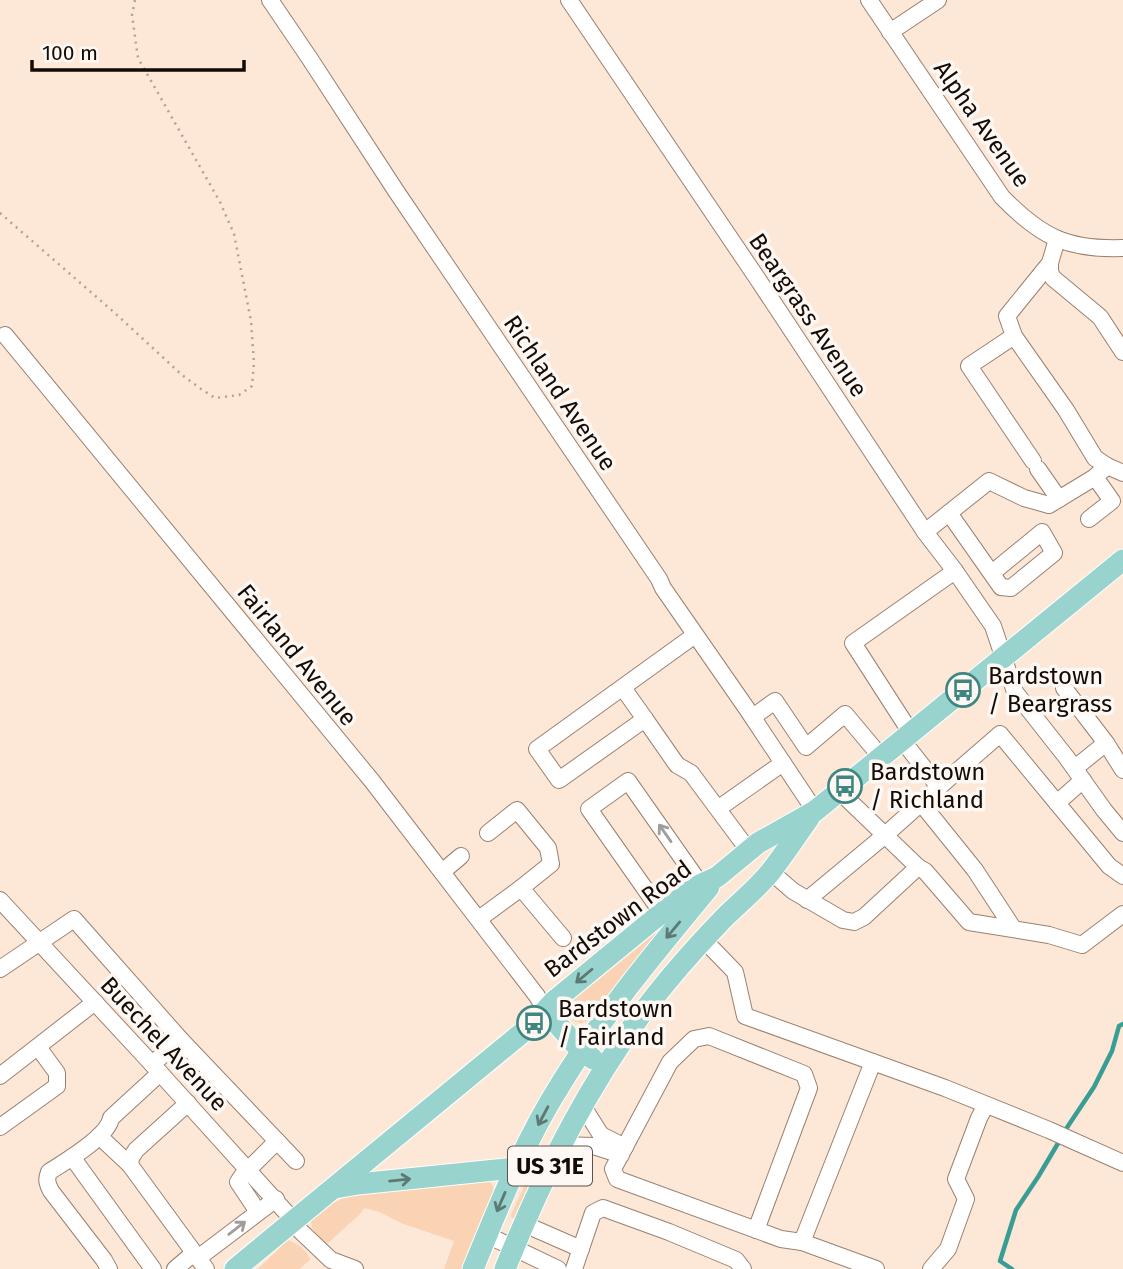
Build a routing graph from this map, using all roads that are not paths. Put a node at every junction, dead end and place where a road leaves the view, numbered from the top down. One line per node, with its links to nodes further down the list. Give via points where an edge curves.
1 (270, 0): 22 (street, Richland Avenue)
2 (569, 0): 17 (street, Beargrass Avenue)
3 (869, 0): 5 (street, Alpha Avenue)
4 (938, 0): 5 (street)
5 (890, 32): 6 (street, Alpha Avenue, via 1002,198 1039,230)
6 (1057, 239): 7 (street, Alpha Avenue, via 1079,246); 8 (street)
7 (1123, 247)
8 (1050, 263): 10 (street, via 1007,316); 11 (street, via 1053,278 1100,317)
9 (5, 335): 46 (street, Fairland Avenue)
10 (1014, 336): 12 (street, via 1066,410); 14 (street, via 969,366 1036,465)
11 (1123, 352)
12 (1101, 472): 13 (street); 14 (street); 16 (street, via 1112,501)
13 (1123, 472)
14 (1054, 502): 15 (street, via 1024,498 989,481); 18 (street)
15 (949, 513): 17 (street); 21 (street)
16 (1089, 519)
17 (925, 532): 20 (street, Beargrass Avenue)
18 (1042, 533): 21 (street); 21 (street, via 1054,553 1011,588 1001,587)
19 (1123, 560): 23 (main road, Bardstown Road / US 31E)
20 (955, 571): 23 (street, Beargrass Avenue, via 993,626); 28 (street, via 853,643)
21 (992, 573)
22 (695, 635): 24 (street); 26 (street, Richland Avenue)
23 (1004, 658): 28 (main road, Bardstown Road / US 31E); 33 (street, Beargrass Avenue, via 1015,692)
24 (623, 688): 27 (street); 27 (street, via 537,749 559,780)
25 (1064, 688): 29 (street)
26 (753, 717): 30 (street, via 775,701 806,747 845,715); 31 (street, Richland Avenue)
27 (645, 719): 38 (street, via 677,765 691,773)
28 (906, 736): 30 (main road, Bardstown Road / US 31E); 34 (street)
29 (1105, 743): 32 (street); 33 (street)
30 (881, 757): 35 (main road, Bardstown Road / US 31E)
31 (783, 763): 38 (street); 39 (street, Richland Avenue)
32 (1123, 770)
33 (1079, 774): 37 (street); 41 (street, Beargrass Avenue)
34 (939, 787): 36 (street); 37 (street, via 1000,734)
35 (839, 791): 39 (main road, Bardstown Road / US 31E); 42 (street)
36 (921, 803): 42 (street); 56 (street, via 975,870)
37 (1057, 803): 48 (street, via 1109,866)
38 (719, 808): 43 (street)
39 (815, 811): 43 (main road, Bardstown Road / US 31E); 47 (main road, Bardstown Road / US 31E)
40 (488, 833): 50 (street, via 517,810 548,848 551,864)
41 (1123, 834)
42 (884, 836): 45 (street); 52 (street)
43 (749, 850): 47 (main road); 49 (main road, Bardstown Road / US 31E)
44 (461, 856): 46 (street)
45 (918, 867): 52 (street, via 854,922); 56 (street, via 969,922)
46 (442, 872): 55 (street, Fairland Avenue)
47 (771, 872): 52 (street); 58 (main road, Bardstown Road / US 31E)
48 (1123, 876)
49 (709, 881): 53 (main road, Bardstown Road); 53 (street, one-way to 53, via 628,781 589,809); 65 (main road, US 31E, one-way to 65)
50 (521, 888): 55 (street); 57 (street)
51 (0, 900): 59 (street, Buechel Avenue)
52 (807, 900)
53 (662, 913): 62 (main road, Bardstown Road, one-way to 62)
54 (1123, 914): 56 (street, via 1082,945)
55 (479, 919): 62 (street, Fairland Avenue)
56 (1013, 928)
57 (563, 938)
58 (704, 940): 66 (street, via 736,972 745,1016); 67 (main road, Bardstown Road / US 31E)
59 (40, 943): 60 (street); 61 (street, Buechel Avenue); 63 (street, via 74,919)
60 (0, 969)
61 (95, 1002): 64 (street); 68 (street, Buechel Avenue)
62 (546, 1011): 65 (main road); 84 (main road, Bardstown Road)
63 (181, 1040): 68 (street); 75 (street)
64 (38, 1047): 69 (street); 73 (street, via 57,1073 57,1086)
65 (583, 1050): 67 (main road); 82 (main road, US 31E, one-way to 82)
66 (873, 1062): 72 (street); 91 (street)
67 (604, 1068): 71 (main road, US 31E)
68 (156, 1069): 70 (street, Buechel Avenue); 74 (street)
69 (0, 1076)
70 (188, 1103): 81 (street, via 136,1150); 83 (street, Buechel Avenue)
71 (582, 1105): 76 (main road, US 31E); 77 (street, via 601,1135)
72 (986, 1105): 80 (street); 107 (street, via 956,1179 965,1199 948,1249)
73 (0, 1127)
74 (99, 1136): 78 (street); 81 (street)
75 (277, 1141): 79 (street); 83 (street)
76 (558, 1149): 77 (street, via 593,1146); 82 (main road, Bardstown Road); 88 (main road, US 31E)
77 (623, 1151): 89 (street, via 613,1169 617,1179); 89 (street, via 670,1062 694,1039 709,1036 804,1074 809,1088)
78 (72, 1157): 96 (street, via 49,1172 47,1183); 97 (street)
79 (296, 1161)
80 (1123, 1163)
81 (130, 1165): 94 (street)
82 (515, 1168): 84 (main road, Bardstown Road, one-way to 82); 90 (main road, US 31E, one-way to 90)
83 (248, 1170): 85 (street, Buechel Avenue); 86 (street, via 238,1182)
84 (333, 1189): 87 (main road, Bardstown Road)
85 (276, 1199): 86 (street); 87 (street, Buechel Avenue)
86 (258, 1212): 94 (street, one-way to 86)
87 (292, 1221): 95 (street, Buechel Avenue); 99 (main road, Bardstown Road)
88 (524, 1224): 92 (main road, US 31E); 93 (street)
89 (756, 1230): 91 (street)
90 (487, 1235): 92 (street); 101 (main road, US 31E)
91 (802, 1242): 106 (street)
92 (513, 1249): 102 (main road, US 31E); 103 (street)
93 (581, 1249): 104 (street); 105 (street, via 593,1213 603,1208 736,1260)
94 (199, 1260): 98 (street)
95 (328, 1265): 100 (street)
96 (110, 1269)
97 (153, 1269)
98 (175, 1269)
99 (235, 1269)
100 (355, 1269)
101 (473, 1269)
102 (505, 1269)
103 (558, 1269)
104 (574, 1269)
105 (743, 1269)
106 (877, 1269)
107 (932, 1269)

